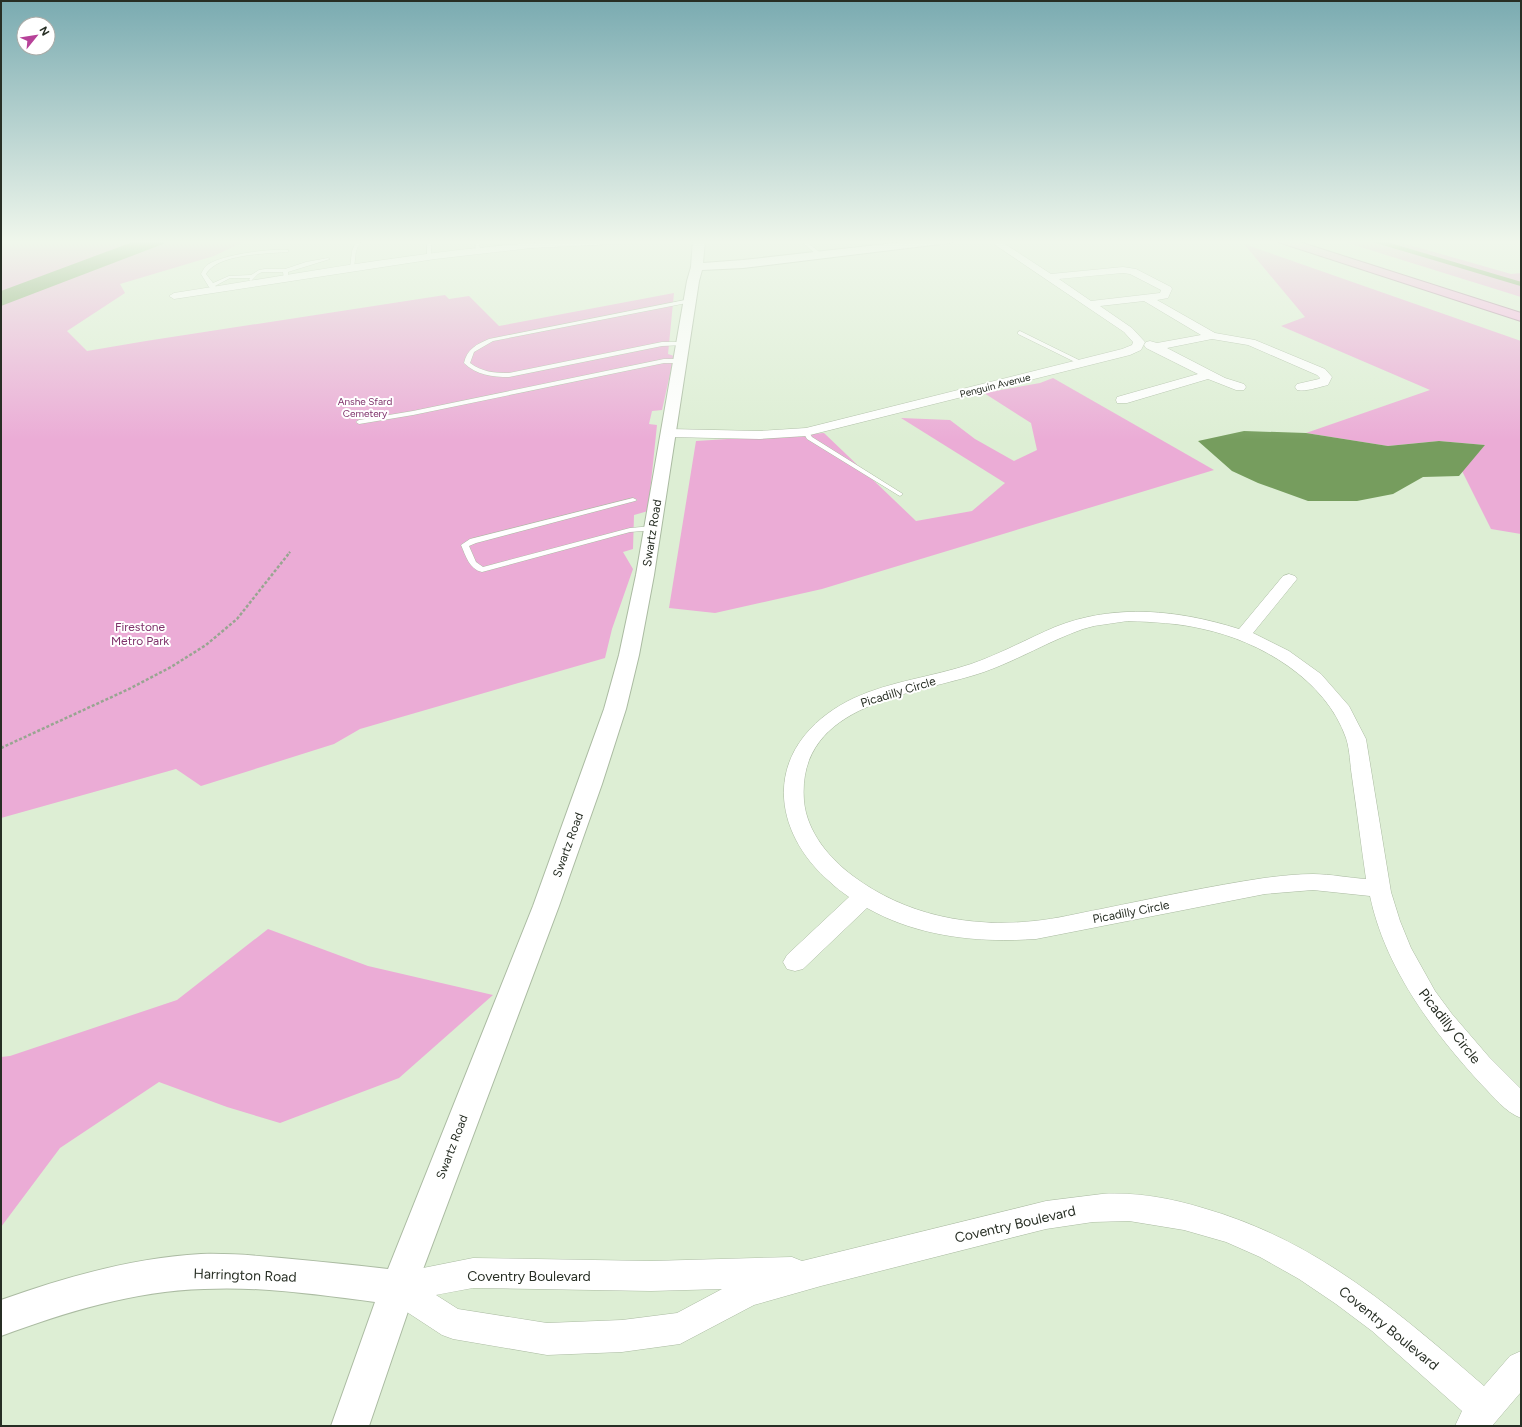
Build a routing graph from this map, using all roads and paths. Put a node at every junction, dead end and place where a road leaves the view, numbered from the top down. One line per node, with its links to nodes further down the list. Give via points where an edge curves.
1 (657, 307): 11 (lane, via 491,340 471,351 467,363 486,374 509,375 662,344)
2 (689, 307): 11 (street, Swartz Road)
3 (1094, 307): 9 (street, via 1128,330)
4 (1161, 307): 8 (street)
5 (1489, 307): 6 (highway)
6 (1521, 317)
7 (1020, 333): 12 (lane)
8 (1212, 336): 10 (street); 15 (street, via 1251,342 1321,372 1326,377 1324,382)
9 (1139, 342): 10 (street); 12 (street, Penguin Avenue, via 1132,350)
10 (1156, 347): 13 (street)
11 (681, 352): 17 (lane, via 664,361); 19 (street, Swartz Road)
12 (1081, 363): 18 (street, Penguin Avenue)
13 (1208, 375): 14 (street); 16 (street)
14 (1240, 387)
15 (1301, 387)
16 (1122, 400)
17 (360, 422)
18 (806, 432): 19 (street, Penguin Avenue, via 760,435); 20 (lane, via 809,438)
19 (669, 433): 22 (street, Swartz Road)
20 (900, 494)
21 (633, 500): 22 (lane, via 464,545 472,563 482,570 630,530)
22 (653, 528): 32 (street, Swartz Road, via 630,655 590,784 546,906)
23 (290, 552): 26 (path, via 237,618 212,640 178,663 134,686)
24 (1289, 579): 25 (street)
25 (1242, 636): 27 (street, Picadilly Circle, via 1282,654 1312,675 1327,688 1345,711 1356,739); 28 (street, Picadilly Circle, via 1205,625 1160,618 1137,616 1094,621 1065,630 982,666 887,692 843,712 810,740 802,754 796,768 793,801 805,836 818,856 846,883)
26 (1, 748)
27 (1379, 889): 28 (street, Picadilly Circle, via 1313,882 1265,886 1012,933 985,932 931,923 906,916); 30 (street, Picadilly Circle, via 1400,949 1431,1006 1460,1043)
28 (865, 896): 29 (street)
29 (795, 962)
30 (1521, 1106)
31 (821, 1271): 32 (street, Coventry Boulevard, via 651,1276 473,1273); 32 (street, Coventry Boulevard, via 749,1291 680,1328 622,1336 546,1340 453,1324); 35 (street, Coventry Boulevard, via 1046,1215 1084,1209 1121,1207 1158,1211 1204,1221 1255,1239 1302,1263 1345,1291 1385,1321)
32 (398, 1288): 33 (street, Harrington Road, via 336,1279 230,1271 193,1272 82,1291); 36 (street, Swartz Road)
33 (1, 1318)
34 (1521, 1367): 35 (street)
35 (1478, 1418)
36 (350, 1426)

